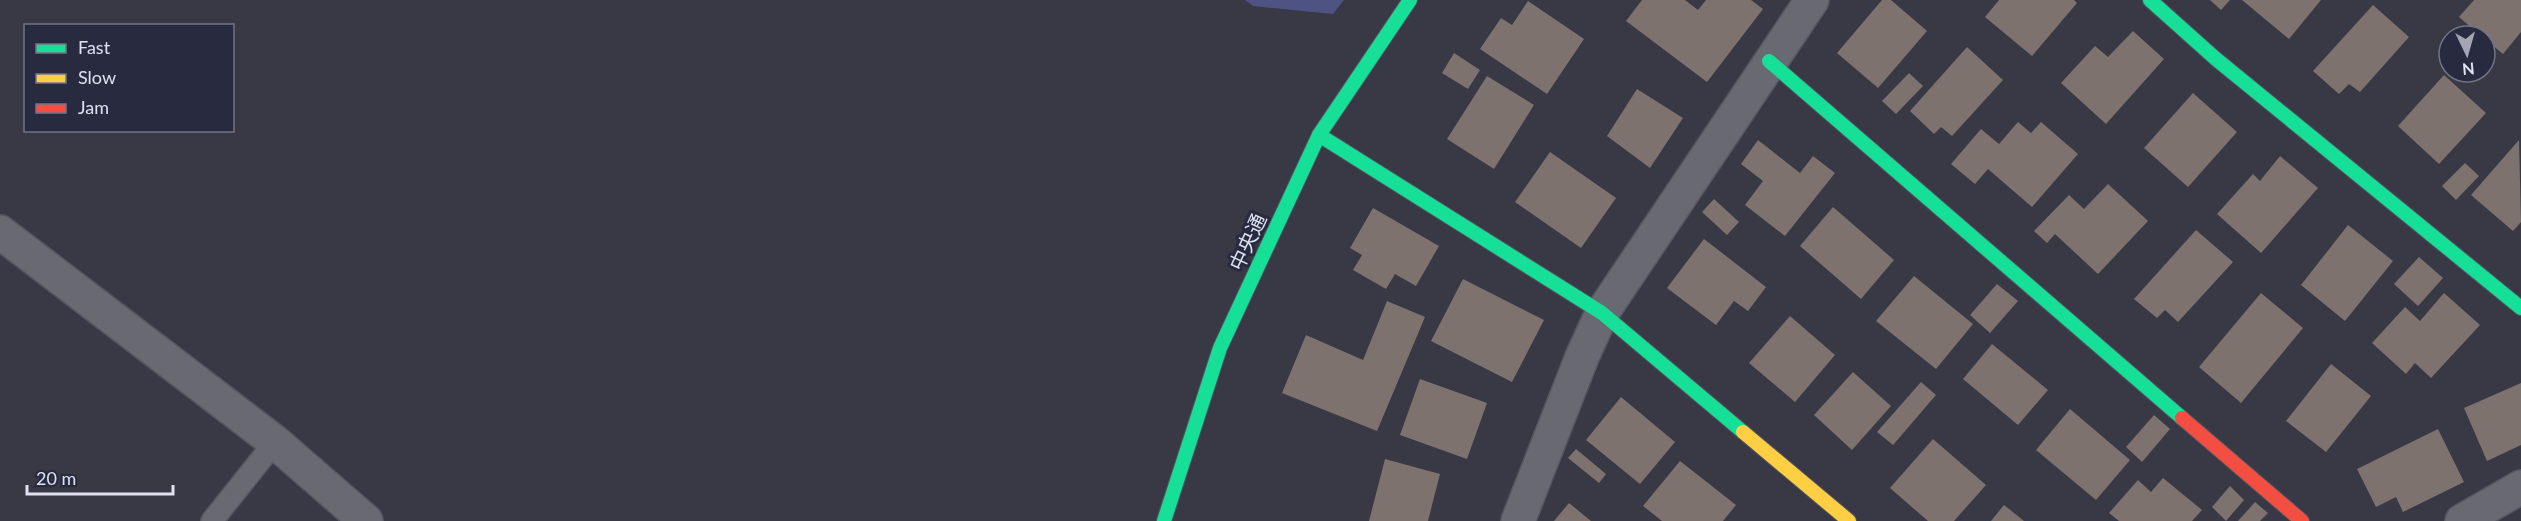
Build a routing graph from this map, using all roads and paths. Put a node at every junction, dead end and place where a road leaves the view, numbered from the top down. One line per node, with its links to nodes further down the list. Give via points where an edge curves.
1 (1410, 0): 5 (street, 中央通)
2 (1812, 0): 4 (street)
3 (2150, 0): 7 (street, via 2216,59)
4 (1769, 61): 8 (street); 16 (street)
5 (1319, 135): 8 (street); 13 (street, 中央通, via 1220,348)
6 (0, 232): 9 (street)
7 (2521, 308)
8 (1602, 314): 14 (street); 15 (street)
9 (275, 442): 11 (lane); 12 (street)
10 (2521, 487): 17 (street)
11 (212, 521)
12 (366, 521)
13 (1164, 521)
14 (1518, 521)
15 (1849, 521)
16 (2302, 521)
17 (2462, 521)

